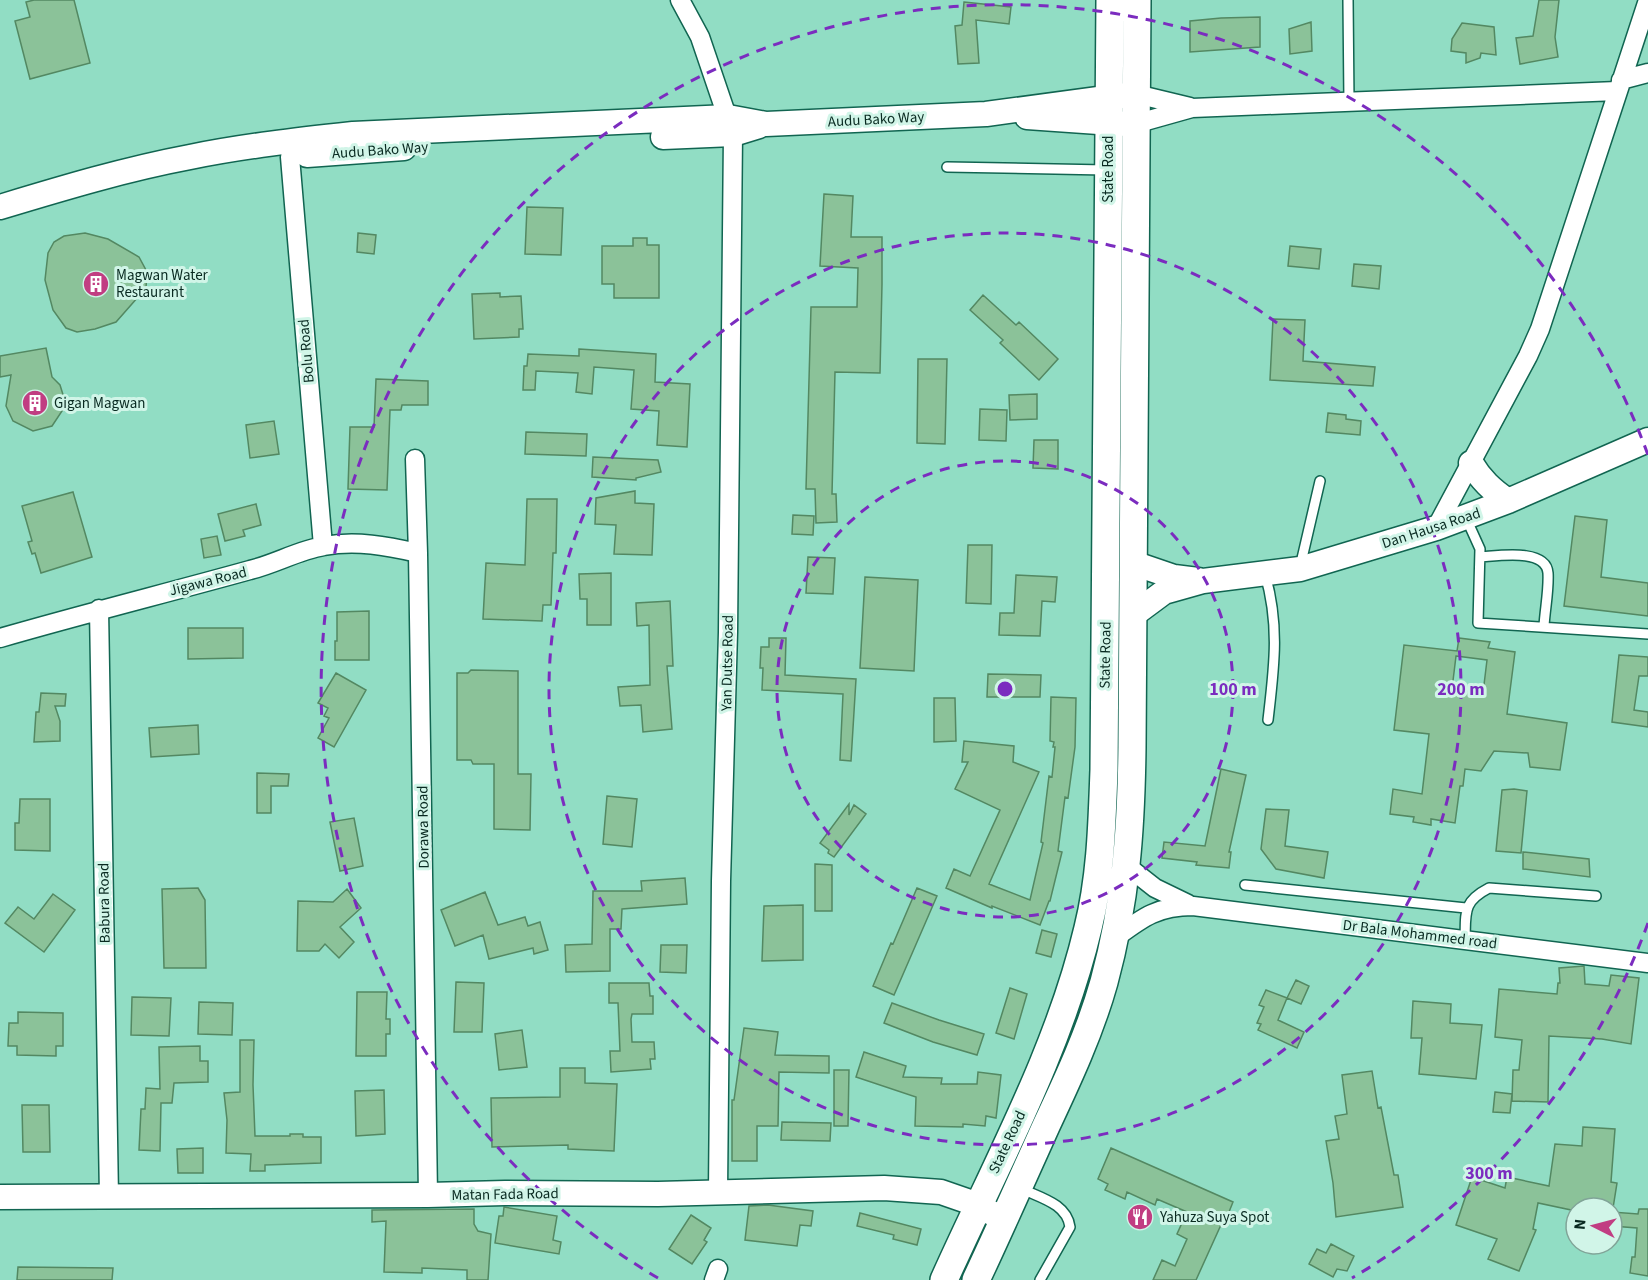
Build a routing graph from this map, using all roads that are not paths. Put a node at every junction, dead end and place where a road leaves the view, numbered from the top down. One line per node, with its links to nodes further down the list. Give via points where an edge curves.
1 (680, 0): 14 (street, Yan Dutse Road, via 700,37)
2 (1110, 0): 8 (main road, State Road)
3 (1137, 0): 8 (main road, State Road)
4 (1348, 0): 9 (lane)
5 (1648, 0): 7 (street)
6 (1648, 73): 7 (street)
7 (1619, 86): 9 (street); 22 (street, via 1540,329)
8 (1123, 95): 10 (street); 11 (main road, Audu Bako Way); 12 (main road, State Road); 13 (main road, State Road)
9 (1349, 102): 10 (street)
10 (1191, 108): 13 (street)
11 (986, 114): 12 (main road, Audu Bako Way); 14 (main road, Audu Bako Way)
12 (1108, 124): 13 (main road, Audu Bako Way); 17 (main road, State Road)
13 (1135, 124): 30 (main road, State Road)
14 (730, 126): 15 (main road, Audu Bako Way); 18 (main road, Audu Bako Way, via 353,134 291,140 151,165); 49 (street, Yan Dutse Road, via 728,632)
15 (290, 157): 19 (main road, Audu Bako Way, via 154,180); 27 (street, Bolu Road)
16 (947, 167): 17 (lane)
17 (1108, 170): 53 (main road, State Road, via 1104,770 1098,877 1081,957 1060,1025)
18 (0, 207)
19 (0, 222)
20 (1648, 440): 24 (main road, Dan Hausa Road)
21 (415, 459): 28 (street, Dorawa Road)
22 (1471, 463): 24 (main road, via 1488,488); 26 (street)
23 (1320, 481): 31 (lane)
24 (1508, 501): 25 (main road, Dan Hausa Road)
25 (1466, 518): 26 (main road, Dan Hausa Road); 29 (lane)
26 (1436, 528): 31 (main road, Dan Hausa Road)
27 (323, 546): 28 (street, Jigawa Road, via 382,546); 34 (street, Jigawa Road, via 253,570)
28 (418, 553): 50 (street, Dorawa Road)
29 (1480, 557): 36 (lane, via 1527,555 1544,562 1548,571); 36 (lane, via 1478,623)
30 (1133, 562): 33 (main road, Dan Hausa Road, via 1174,577); 35 (main road, State Road)
31 (1300, 569): 32 (main road, Dan Hausa Road)
32 (1265, 574): 33 (main road, Dan Hausa Road); 39 (lane, via 1272,600 1275,650)
33 (1203, 581): 35 (main road, Dan Hausa Road, via 1164,592)
34 (99, 609): 38 (street, Jigawa Road); 52 (street, Babura Road)
35 (1133, 615): 40 (main road, State Road, via 1131,799)
36 (1544, 626): 37 (lane)
37 (1648, 634)
38 (0, 638)
39 (1268, 720)
40 (1126, 866): 43 (street, via 1155,888); 45 (main road, State Road)
41 (1245, 885): 44 (lane)
42 (1596, 896): 44 (lane, via 1489,888 1474,896)
43 (1192, 906): 45 (street, via 1158,909); 46 (street, Dr Bala Mohammed road)
44 (1466, 908): 46 (lane)
45 (1115, 938): 48 (main road, State Road, via 1090,1023)
46 (1466, 940): 47 (street, Dr Bala Mohammed road)
47 (1648, 963)
48 (1018, 1187): 54 (main road, State Road); 57 (lane, via 1064,1210 1069,1218 1070,1227)
49 (718, 1192): 50 (main road, Matan Fada Road); 53 (main road, Matan Fada Road, via 917,1189 941,1192)
50 (428, 1195): 52 (main road, Matan Fada Road)
51 (0, 1197): 52 (main road, Matan Fada Road)
52 (109, 1197)
53 (977, 1206): 54 (main road, Matan Fada Road); 55 (main road, State Road)
54 (1004, 1219): 56 (main road, State Road)
55 (944, 1280)
56 (976, 1280)
57 (1040, 1280)

